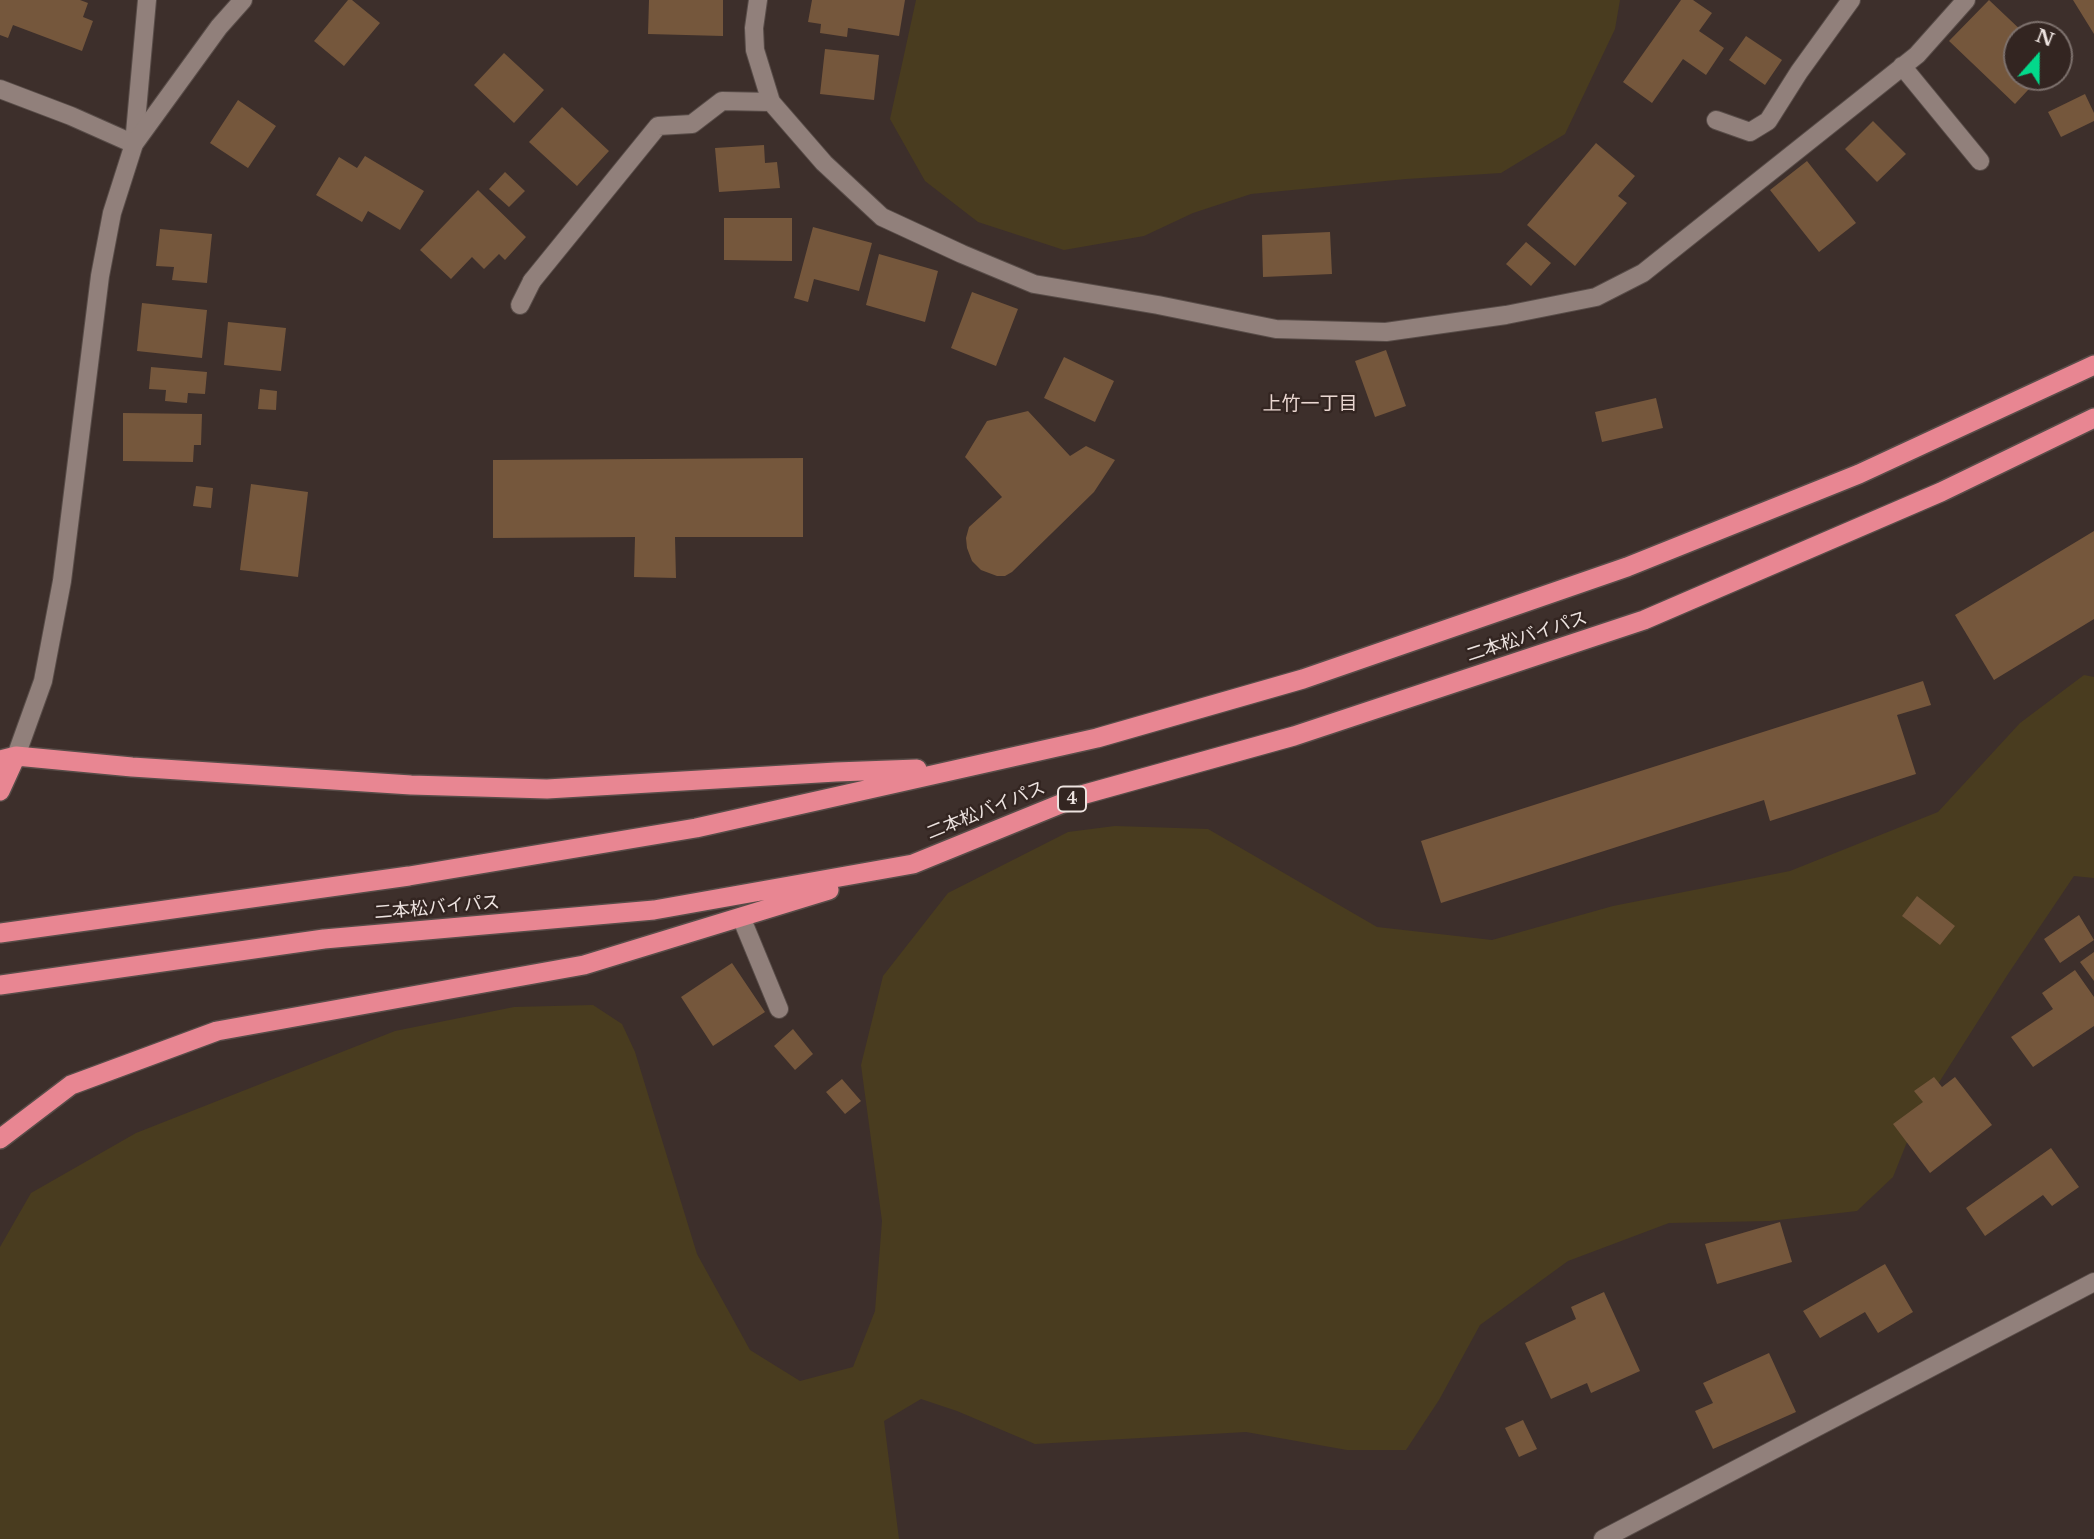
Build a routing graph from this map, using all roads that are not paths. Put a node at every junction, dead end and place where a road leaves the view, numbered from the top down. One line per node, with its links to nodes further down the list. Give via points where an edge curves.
1 (147, 0): 10 (street)
2 (243, 0): 10 (street)
3 (758, 0): 8 (street, via 755,50)
4 (1851, 0): 9 (street, via 1768,121 1750,132)
5 (1966, 0): 6 (street)
6 (1902, 66): 8 (street, via 1643,273 1596,297 1387,331 1276,328 1034,284 881,216 824,163); 11 (street)
7 (0, 89): 10 (street)
8 (771, 102): 12 (street, via 722,101 692,124 658,126 532,281)
9 (1716, 120)
10 (134, 144): 15 (street, via 112,213 100,275 61,581 43,681)
11 (1980, 162)
12 (520, 305)
13 (2094, 365): 16 (highway, 二本松バイパス, via 1859,474 1627,567 1303,679 1097,738)
14 (2094, 418): 18 (highway, 二本松バイパス / 4, via 1941,492 1644,620 1294,736 1085,794)
15 (8, 758): 16 (highway, via 411,785 547,789); 17 (highway)
16 (963, 768): 20 (highway, 二本松バイパス, via 696,828 409,876)
17 (0, 791)
18 (913, 864): 19 (highway); 21 (highway, 二本松バイパス / 4, via 654,910 324,939)
19 (741, 917): 22 (street); 23 (highway, via 584,965 217,1031 71,1085)
20 (0, 933)
21 (0, 985)
22 (779, 1009)
23 (0, 1139)
24 (2094, 1282): 25 (street)
25 (1602, 1539)

